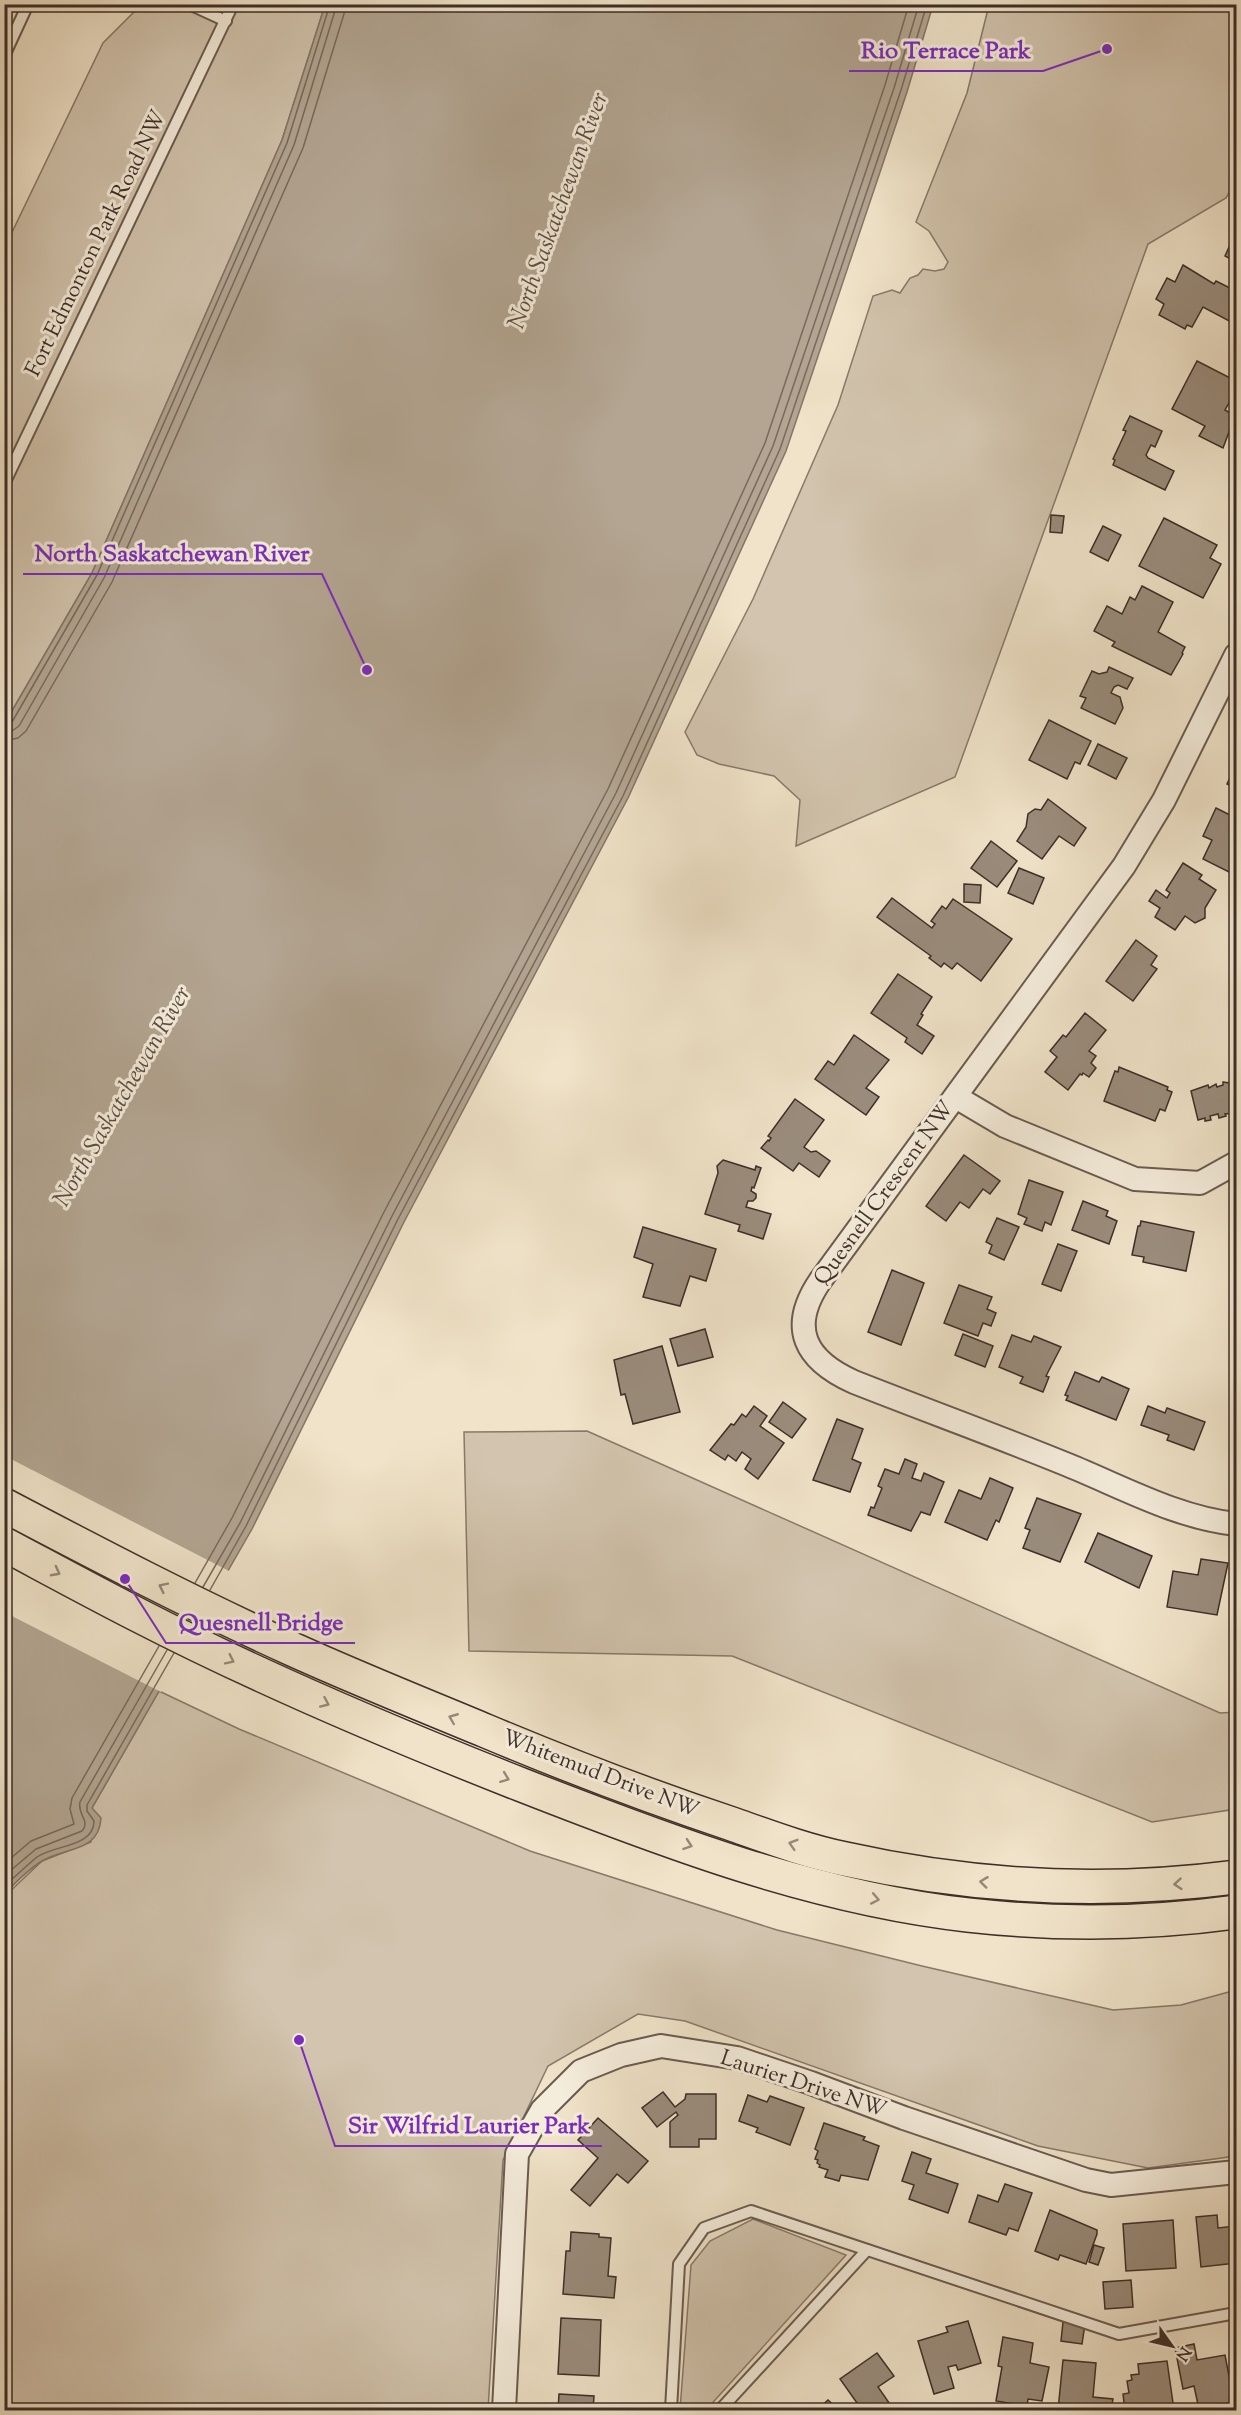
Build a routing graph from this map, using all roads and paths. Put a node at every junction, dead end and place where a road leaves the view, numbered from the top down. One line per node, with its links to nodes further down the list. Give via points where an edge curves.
1 (28, 4): 5 (lane)
2 (189, 4): 4 (lane)
3 (233, 4): 4 (lane, Fort Edmonton Park Road NW)
4 (226, 21): 6 (lane, Fort Edmonton Park Road NW)
5 (4, 56)
6 (4, 484)
7 (1236, 655): 8 (street, Quesnell Crescent NW, via 1164,800 1124,866)
8 (956, 1097): 9 (street, via 1005,1126 1135,1179 1200,1183); 11 (street, Quesnell Crescent NW, via 813,1291 805,1321 810,1351 826,1366 854,1382 1166,1505 1206,1519)
9 (1236, 1163)
10 (4, 1505): 13 (highway, Whitemud Drive NW, one-way to 10, via 1144,1887 1045,1887 953,1879 794,1845 639,1793 396,1694 122,1567)
11 (1236, 1524)
12 (4, 1544): 14 (highway, Whitemud Drive NW, one-way to 14, via 138,1616 272,1680 472,1766 581,1808 795,1880 966,1915 1024,1920 1127,1922)
13 (1236, 1877)
14 (1236, 1912)
15 (1236, 2172): 18 (street, Laurier Drive NW, via 1111,2185 947,2133 737,2058 661,2046 621,2055 580,2071 542,2110 517,2154)
16 (867, 2250): 17 (lane, via 1119,2334); 19 (lane, via 751,2211 704,2228 679,2264); 20 (lane)
17 (1236, 2313)
18 (504, 2410)
19 (672, 2410)
20 (720, 2410)

